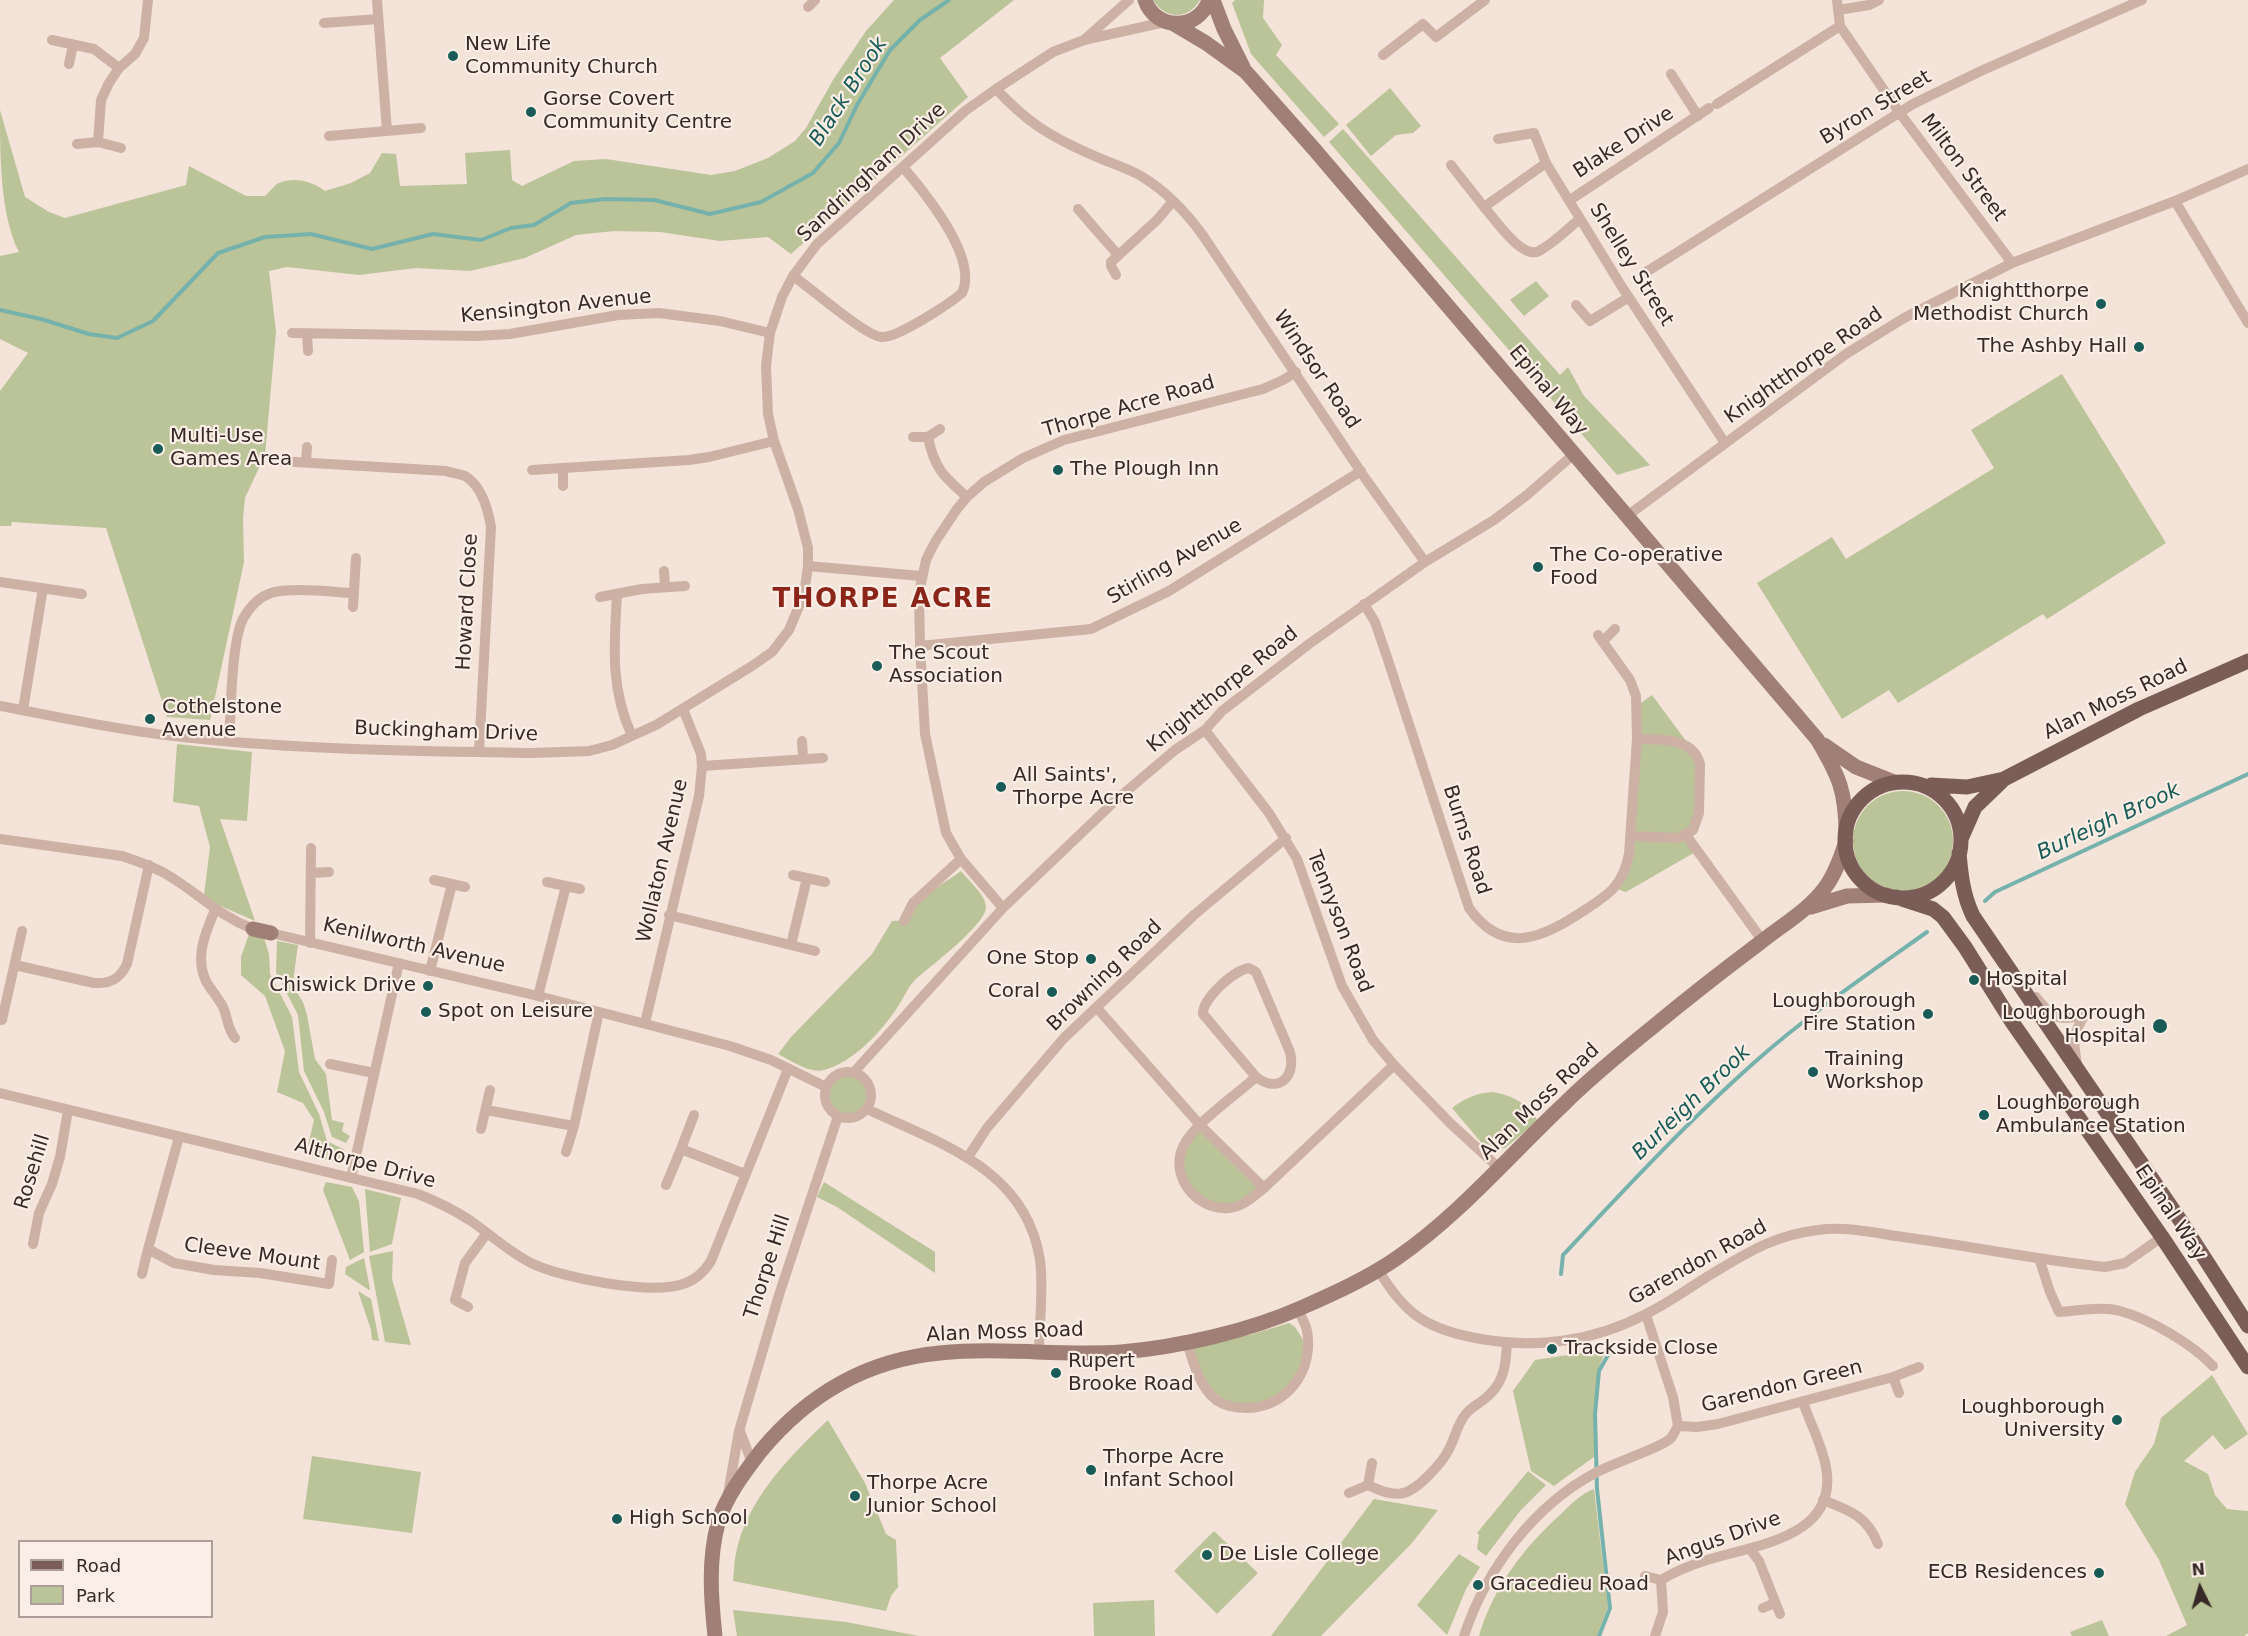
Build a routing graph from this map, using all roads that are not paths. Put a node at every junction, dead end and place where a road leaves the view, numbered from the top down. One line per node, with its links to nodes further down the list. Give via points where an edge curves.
1 (148, 0): 19 (street, via 144,38 135,54)
2 (377, 0): 10 (street)
3 (1129, 0): 15 (street, Sandringham Drive)
4 (1145, 0): 12 (street, Epinal Way, via 1150,12)
5 (1211, 0): 12 (street, via 1193,20); 20 (street, Epinal Way)
6 (1485, 0): 17 (street, via 1436,37 1423,24)
7 (1879, 0): 9 (street, via 1869,5)
8 (2142, 0): 23 (street, Byron Street)
9 (1837, 5): 13 (street, Milton Street)
10 (378, 19): 11 (street, via 339,27); 26 (street)
11 (324, 23)
12 (1169, 23): 15 (street, Sandringham Drive); 20 (street, Epinal Way, via 1213,47)
13 (1840, 26): 23 (street, Milton Street); 24 (street, Blake Drive)
14 (52, 40): 16 (street)
15 (1084, 40): 22 (street, Sandringham Drive, via 1053,52)
16 (73, 45): 18 (street); 19 (street, via 94,49)
17 (1383, 55)
18 (69, 64)
19 (119, 68): 29 (street, via 100,100)
20 (1246, 72): 61 (street, Epinal Way)
21 (1671, 74): 24 (street, Blake Drive)
22 (996, 89): 34 (street, Sandringham Drive, via 965,111); 37 (street, Windsor Road, via 1019,113 1054,138 1131,170)
23 (1899, 112): 43 (street, Milton Street); 44 (street, Byron Street)
24 (1698, 116): 36 (street, Blake Drive)
25 (421, 128): 26 (street)
26 (387, 131): 27 (street)
27 (329, 136)
28 (1498, 139): 32 (street, Shelley Street, via 1534,133)
29 (98, 142): 30 (street); 31 (street)
30 (77, 144)
31 (121, 148)
32 (1546, 163): 36 (street, Shelley Street); 39 (street)
33 (1451, 165): 39 (street)
34 (903, 167): 46 (street, Sandringham Drive, via 830,231); 46 (street, via 944,220 962,258 966,280 962,293 900,332 880,337)
35 (2248, 169): 38 (street, Knightthorpe Road)
36 (1569, 200): 41 (street, Shelley Street)
37 (1173, 201): 42 (street); 54 (street, Windsor Road, via 1204,237)
38 (2175, 201): 43 (street, Knightthorpe Road); 49 (street)
39 (1484, 207): 41 (street, via 1519,248 1528,253 1538,252)
40 (1078, 209): 42 (street)
41 (1581, 219): 47 (street, Shelley Street)
42 (1111, 262): 45 (street)
43 (2012, 263): 59 (street, Knightthorpe Road, via 1904,318 1846,354)
44 (1643, 274)
45 (1116, 275)
46 (793, 276): 51 (street, Sandringham Drive)
47 (1629, 297): 48 (street, via 1590,321); 59 (street, Shelley Street)
48 (1576, 305)
49 (2248, 323)
50 (292, 333): 52 (street, Kensington Avenue)
51 (770, 333): 52 (street, Kensington Avenue, via 659,313 618,315 510,334); 58 (street, Sandringham Drive, via 766,390)
52 (307, 334): 53 (street)
53 (308, 351)
54 (1296, 372): 66 (street, Windsor Road); 68 (street, Thorpe Acre Road, via 1263,389 1064,440 1008,466)
55 (940, 429): 57 (street)
56 (913, 437): 57 (street)
57 (928, 437): 68 (street, via 932,458)
58 (774, 441): 64 (street, via 699,459); 72 (street, Sandringham Drive, via 804,528)
59 (1725, 443): 69 (street, Knightthorpe Road)
60 (307, 447): 63 (street)
61 (1574, 454): 69 (street, Epinal Way); 71 (street, Knightthorpe Road, via 1494,520)
62 (279, 461): 63 (street, Howard Close)
63 (306, 462): 97 (street, Howard Close, via 446,471 465,476 483,497 491,527)
64 (563, 468): 65 (street); 67 (street)
65 (532, 471)
66 (1361, 471): 71 (street, Windsor Road); 86 (street, Stirling Avenue, via 1169,591 1091,629)
67 (564, 486)
68 (967, 497): 74 (street, Thorpe Acre Road, via 935,542)
69 (1627, 516): 94 (street, Epinal Way)
70 (356, 558): 79 (street)
71 (1425, 562): 83 (street, Knightthorpe Road)
72 (808, 566): 74 (street); 89 (street, Buckingham Drive, via 799,610 784,639 752,666)
73 (664, 571): 76 (street)
74 (921, 576): 86 (street, Thorpe Acre Road)
75 (0, 582): 78 (street)
76 (665, 586): 77 (street); 81 (street)
77 (685, 586)
78 (43, 588): 80 (street); 90 (street)
79 (354, 593): 84 (street); 95 (street, via 286,591 272,593 251,607 237,639)
80 (82, 594)
81 (617, 595): 82 (street); 92 (street, via 614,667 620,704)
82 (600, 597)
83 (1364, 604): 91 (street, Knightthorpe Road, via 1222,711); 105 (street, Burns Road, via 1375,622 1469,908 1486,928 1519,939 1564,924 1615,888 1626,870)
84 (353, 607)
85 (1615, 629): 93 (street, Burns Road, via 1600,638 1634,686)
86 (920, 646): 111 (street, Thorpe Acre Road, via 925,734 946,833)
87 (2248, 661): 101 (main road, Alan Moss Road, via 2139,709)
88 (0, 706): 90 (street, Buckingham Drive)
89 (683, 709): 92 (street, Buckingham Drive); 100 (street, Wollaton Avenue, via 698,742)
90 (24, 710): 95 (street, Buckingham Drive, via 121,729)
91 (1205, 730): 106 (street, Tennyson Road); 125 (street, Knightthorpe Road, via 1116,800)
92 (632, 736): 97 (street, Buckingham Drive, via 580,752)
93 (1637, 739): 104 (street, via 1675,741 1698,757 1699,813 1693,830); 105 (street, Burns Road)
94 (1817, 739): 102 (street, Epinal Way, via 1856,767); 107 (street, Epinal Way, via 1844,793)
95 (229, 741): 97 (street, Buckingham Drive)
96 (802, 741): 98 (street)
97 (479, 752)
98 (803, 758): 99 (street); 100 (street)
99 (823, 758)
100 (702, 766): 128 (street, Wollaton Avenue, via 699,796)
101 (2004, 779): 103 (main road, Alan Moss Road, via 1967,787); 109 (main road, Alan Moss Road, via 1975,807)
102 (1894, 782): 103 (main road); 107 (main road, via 1875,788 1858,803)
103 (1926, 785): 109 (main road, via 1942,795 1952,808 1959,823)
104 (1686, 835): 105 (street, via 1668,839); 133 (street)
105 (1631, 836)
106 (1286, 838): 142 (street, Browning Road, via 1194,915); 148 (street, Tennyson Road, via 1307,883 1342,986 1373,1040)
107 (1846, 838): 124 (main road, via 1848,857 1858,877 1870,888); 127 (street, Alan Moss Road, via 1827,885)
108 (0, 839): 112 (street, Kenilworth Avenue, via 122,856)
109 (1960, 846): 124 (main road, via 1951,873 1940,886 1924,895); 139 (main road, Epinal Way, via 1965,899)
110 (311, 848): 114 (street)
111 (962, 859): 125 (street, Thorpe Acre Road); 129 (street, via 913,903)
112 (149, 865): 126 (street, Kenilworth Avenue); 138 (street, via 127,964 114,980 94,983)
113 (329, 872): 114 (street)
114 (311, 873): 134 (street)
115 (792, 875): 116 (street)
116 (807, 878): 119 (street); 135 (street)
117 (434, 879): 120 (street)
118 (547, 882): 121 (street)
119 (825, 882)
120 (452, 884): 122 (street); 140 (street)
121 (566, 886): 123 (street); 141 (street)
122 (465, 887)
123 (580, 889)
124 (1892, 896): 127 (street, Alan Moss Road, via 1847,896); 176 (main road, Epinal Way, via 1933,909 1943,917)
125 (1004, 908): 151 (street, Knightthorpe Road)
126 (215, 910): 130 (street, Kenilworth Avenue); 146 (street, via 201,948 201,968 223,1007)
127 (1803, 911): 133 (street, Alan Moss Road)
128 (669, 915): 135 (street); 145 (street, Wollaton Avenue)
129 (904, 921)
130 (253, 929): 132 (street, Kenilworth Avenue)
131 (22, 931): 138 (street)
132 (271, 933): 134 (street, Kenilworth Avenue)
133 (1762, 940): 169 (street, Alan Moss Road, via 1564,1103)
134 (310, 943): 137 (street, Kenilworth Avenue)
135 (791, 945): 136 (street)
136 (815, 951)
137 (399, 963): 140 (street, Kenilworth Avenue); 152 (street)
138 (15, 965): 144 (street)
139 (2007, 967): 150 (main road, Epinal Way); 150 (street, via 2049,1014 2065,1018 2085,1015 2074,1032)
140 (430, 971): 141 (street, Kenilworth Avenue)
141 (538, 996): 143 (street, Kenilworth Avenue)
142 (1096, 1008): 162 (street); 168 (street, Browning Road, via 1064,1038 987,1128)
143 (600, 1012): 145 (street, Kenilworth Avenue); 163 (street)
144 (2, 1020)
145 (645, 1023): 149 (street, Kenilworth Avenue, via 741,1049)
146 (229, 1035)
147 (330, 1064): 152 (street)
148 (1394, 1065): 169 (street, Tennyson Road); 173 (street)
149 (788, 1069): 154 (street, Kenilworth Avenue); 170 (street, Althorpe Drive)
150 (2078, 1070): 174 (main road, Epinal Way)
151 (854, 1072): 154 (street, via 838,1073); 157 (street, via 870,1087)
152 (374, 1073): 171 (street)
153 (1257, 1077): 153 (street, via 1203,1014 1202,1006 1241,969 1249,968 1256,972 1292,1062 1286,1079 1276,1085 1265,1084); 162 (street)
154 (826, 1087): 161 (street, via 827,1105)
155 (490, 1090): 159 (street)
156 (0, 1093): 158 (street, Althorpe Drive)
157 (867, 1109): 161 (street, via 854,1117); 168 (street)
158 (68, 1110): 165 (street, Althorpe Drive); 177 (street, Rosehill, via 60,1157 39,1213)
159 (486, 1110): 163 (street); 164 (street)
160 (694, 1115): 166 (street)
161 (838, 1116): 197 (street, Thorpe Hill)
162 (1200, 1125): 173 (street); 173 (street, via 1185,1142 1180,1156 1185,1186 1195,1198 1211,1206 1231,1208)
163 (574, 1126): 167 (street)
164 (481, 1129)
165 (179, 1137): 171 (street, Althorpe Drive); 178 (street)
166 (681, 1149): 170 (street); 172 (street)
167 (566, 1152)
168 (968, 1157): 189 (street, via 1006,1187 1030,1224 1040,1263)
169 (1500, 1169): 181 (street, Alan Moss Road, via 1446,1220)
170 (745, 1173): 175 (street, Althorpe Drive, via 711,1261 697,1278 674,1287 594,1281 560,1274 529,1262)
171 (351, 1178): 175 (street, Althorpe Drive, via 433,1200)
172 (666, 1185)
173 (1264, 1188)
174 (2182, 1223): 176 (main road); 186 (main road, Epinal Way)
175 (486, 1233): 183 (street, via 465,1263 455,1300)
176 (2162, 1237): 179 (street, Garendon Road, via 2126,1263 2115,1266); 192 (main road, Epinal Way)
177 (33, 1244)
178 (148, 1248): 180 (street, Cleeve Mount, via 174,1263 329,1284); 182 (street)
179 (2039, 1258): 185 (street, Garendon Road, via 1847,1228 1809,1231 1757,1246); 190 (street, via 2060,1312 2120,1311 2154,1325 2201,1354)
180 (332, 1260)
181 (1378, 1269): 184 (street, Alan Moss Road); 188 (street, Garendon Road, via 1404,1306 1432,1327 1455,1335)
182 (142, 1274)
183 (468, 1307)
184 (1298, 1310): 187 (street, Alan Moss Road); 187 (street, via 1307,1329 1303,1371 1278,1401 1259,1408 1236,1408 1217,1400 1204,1385)
185 (1646, 1315): 188 (street, Garendon Road, via 1601,1334 1534,1344); 196 (street, Garendon Green, via 1673,1397)
186 (2248, 1326)
187 (1187, 1342): 189 (street, Alan Moss Road, via 1120,1352)
188 (1507, 1342): 200 (street, via 1500,1382 1465,1415 1449,1450 1420,1484 1408,1493 1393,1495)
189 (1038, 1352): 198 (street, Alan Moss Road, via 940,1353 875,1368 841,1382 798,1412)
190 (2213, 1366)
191 (1919, 1367): 193 (street, Garendon Green)
192 (2248, 1367)
193 (1893, 1377): 194 (street, Garendon Green); 195 (street, Garendon Green)
194 (1899, 1393)
195 (1803, 1402): 196 (street, Garendon Green, via 1718,1424); 202 (street, via 1826,1467)
196 (1678, 1426): 210 (street, Garendon Green, via 1671,1439 1597,1471 1560,1495 1515,1542 1486,1586)
197 (739, 1431): 198 (street); 203 (street, Thorpe Hill)
198 (752, 1462): 203 (street, Thorpe Hill)
199 (1372, 1463): 200 (street)
200 (1368, 1485): 201 (street)
201 (1349, 1493)
202 (1823, 1500): 204 (street, via 1879,1530); 205 (street, Angus Drive, via 1813,1518 1794,1533)
203 (726, 1506): 209 (street, Thorpe Hill, via 719,1521 711,1571)
204 (1878, 1544)
205 (1750, 1549): 207 (street, Angus Drive, via 1676,1571); 208 (street, via 1759,1561 1777,1608)
206 (1645, 1576): 207 (street, Angus Drive)
207 (1661, 1580): 211 (street, Angus Drive, via 1663,1612)
208 (1763, 1608)
209 (715, 1636)
210 (1464, 1636)
211 (1654, 1636)

